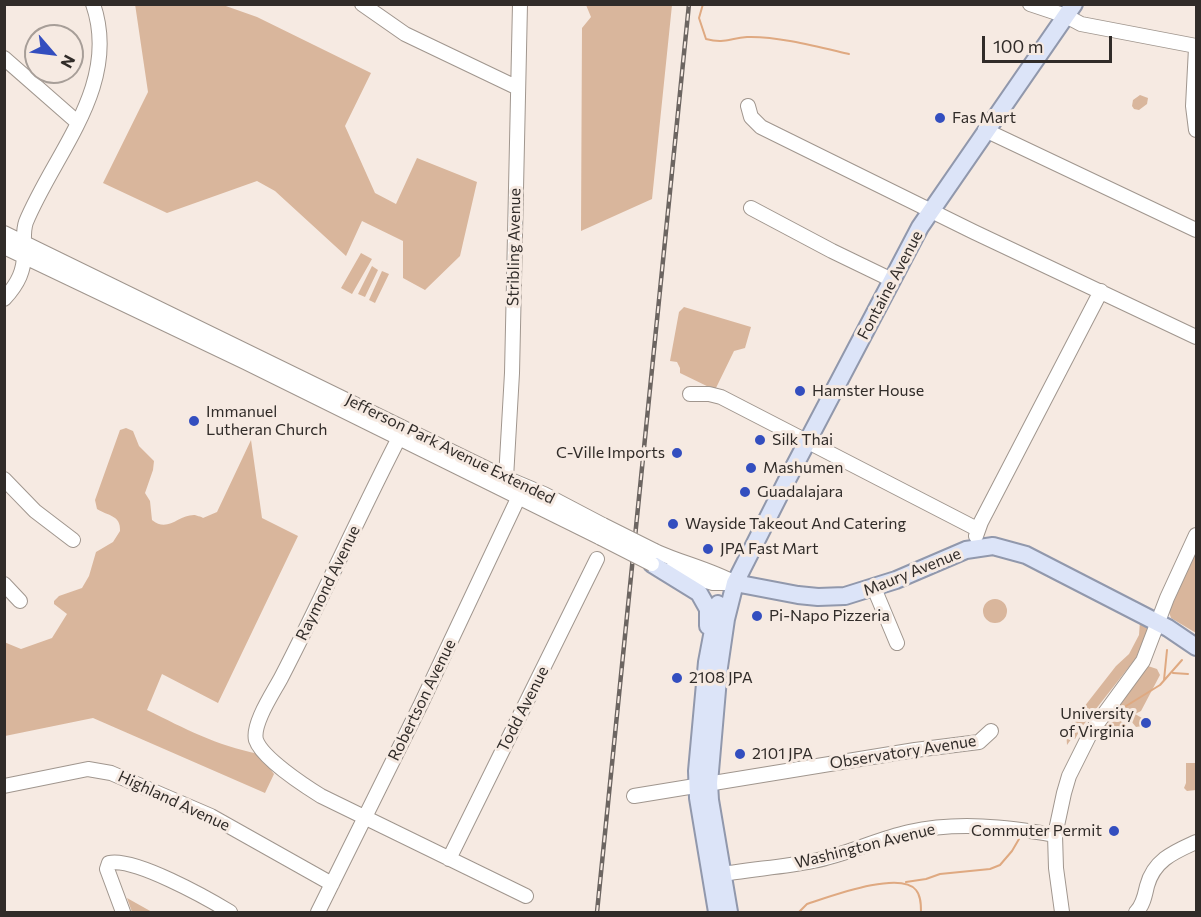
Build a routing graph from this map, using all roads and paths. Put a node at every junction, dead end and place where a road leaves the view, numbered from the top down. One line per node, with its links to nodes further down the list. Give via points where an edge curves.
1 (93, 4): 10 (street, via 98,23 99,63 93,91)
2 (362, 4): 8 (street, via 405,34)
3 (520, 4): 8 (street, Stribling Avenue)
4 (1030, 4): 5 (street)
5 (1070, 10): 6 (street, via 1081,24); 11 (main road, Fontaine Avenue)
6 (1197, 47): 12 (street, via 1193,100)
7 (4, 58): 10 (street)
8 (518, 88): 27 (street, Stribling Avenue, via 512,373)
9 (748, 106): 14 (street, via 751,117 761,128)
10 (77, 122): 18 (street, via 25,225)
11 (985, 130): 14 (main road, Fontaine Avenue); 15 (street)
12 (1197, 130)
13 (751, 208): 19 (street)
14 (930, 211): 19 (main road, Fontaine Avenue); 20 (street)
15 (1197, 230)
16 (4, 233): 18 (street, Jefferson Park Avenue Extended)
17 (4, 247): 18 (street, Jefferson Park Avenue Extended)
18 (24, 249): 21 (street, via 23,270); 24 (street, Jefferson Park Avenue Extended)
19 (892, 280): 25 (main road, Fontaine Avenue)
20 (1101, 291): 22 (street); 29 (street)
21 (4, 299)
22 (1197, 337)
23 (690, 394): 25 (street, via 721,398)
24 (401, 433): 27 (street, Jefferson Park Avenue Extended); 47 (street, Raymond Avenue, via 257,725 256,740 300,783)
25 (807, 442): 29 (street); 35 (main road, Fontaine Avenue)
26 (4, 479): 31 (street, via 35,511)
27 (503, 483): 28 (street, Jefferson Park Avenue Extended)
28 (521, 491): 33 (street, Jefferson Park Avenue Extended, bridge, via 544,494 602,531); 47 (street, Robertson Avenue)
29 (977, 529): 32 (street)
30 (1197, 535): 39 (street)
31 (73, 540)
32 (975, 547): 37 (main road, Maury Avenue); 39 (main road, Maury Avenue, via 993,546 1026,555)
33 (653, 557): 35 (street, Jefferson Park Avenue Extended, via 716,573); 42 (main road, via 703,597 708,609)
34 (597, 559): 50 (street, Todd Avenue)
35 (735, 583): 37 (main road, Maury Avenue, via 818,597 845,596); 42 (main road, via 723,591 719,601); 44 (main road, via 726,619)
36 (4, 584): 38 (street)
37 (874, 588): 40 (street)
38 (20, 602)
39 (1158, 624): 41 (main road, Maury Avenue); 48 (street, via 1143,661 1078,755)
40 (897, 643)
41 (1197, 647)
42 (709, 653): 44 (main road, via 699,755)
43 (990, 731): 44 (street, Observatory Avenue, via 980,742)
44 (704, 784): 46 (street, Observatory Avenue); 51 (main road, via 710,800)
45 (4, 786): 52 (street, Highland Avenue, via 88,769 111,772 211,816)
46 (634, 796)
47 (365, 817): 50 (street); 52 (street, Robertson Avenue)
48 (1055, 835): 51 (street, Washington Avenue, via 979,826 931,828 813,861); 59 (street)
49 (1197, 842): 60 (street, via 1170,854 1156,866 1143,904)
50 (449, 859): 53 (street)
51 (717, 875): 57 (main road); 58 (main road)
52 (332, 884): 56 (street, Robertson Avenue)
53 (526, 896)
54 (123, 912): 55 (street, via 107,869 112,862 163,877)
55 (230, 912)
56 (318, 912)
57 (717, 912)
58 (729, 912)
59 (1062, 912)
60 (1136, 912)

